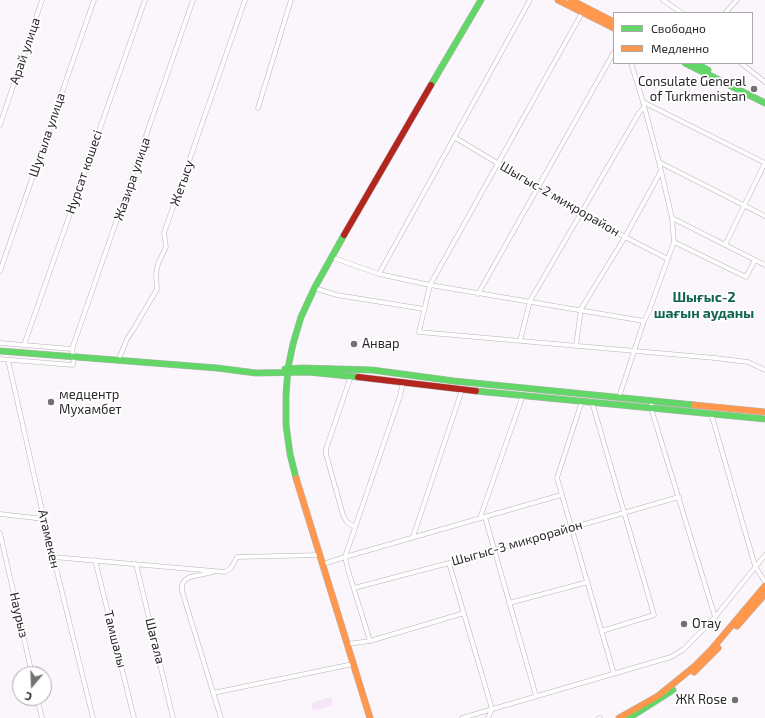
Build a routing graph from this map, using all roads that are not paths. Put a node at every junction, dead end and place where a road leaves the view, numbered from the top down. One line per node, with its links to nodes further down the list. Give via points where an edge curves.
1 (42, 0): 28 (street, Арай улица)
2 (94, 0): 46 (street, Шугыла улица)
3 (145, 0): 57 (street, Нурсат кошесi)
4 (193, 0): 59 (street, Жазира улица)
5 (245, 0): 65 (street, Жетысу, via 164,234 166,247 158,264 157,289 127,339)
6 (291, 0): 27 (street)
7 (481, 0): 42 (main road)
8 (530, 0): 29 (street)
9 (558, 0): 12 (main road)
10 (663, 0): 14 (street)
11 (737, 0): 15 (street)
12 (568, 1): 13 (main road)
13 (583, 10): 16 (main road); 17 (main road); 31 (street)
14 (681, 12)
15 (726, 12)
16 (613, 22)
17 (613, 27)
18 (613, 54): 34 (street)
19 (631, 64): 26 (street)
20 (687, 64): 25 (main road)
21 (696, 64): 24 (main road)
22 (742, 64): 23 (street)
23 (765, 82)
24 (765, 98)
25 (765, 103)
26 (644, 104): 30 (street); 32 (street); 36 (street)
27 (258, 108)
28 (0, 125)
29 (454, 138): 31 (street, Шыгыс-2 микрорайон); 47 (street)
30 (659, 162): 33 (street); 35 (street)
31 (497, 163): 34 (street, Шыгыс-2 микрорайон); 48 (street)
32 (765, 163): 35 (street)
33 (661, 171): 38 (street); 39 (street)
34 (537, 187): 36 (street, Шыгыс-2 микрорайон); 50 (street)
35 (744, 206): 37 (street); 41 (street)
36 (582, 212): 39 (street, Шыгыс-2 микрорайон); 51 (street)
37 (765, 216)
38 (672, 218): 40 (street); 41 (street)
39 (625, 237): 43 (street, Шыгыс-2 микрорайон); 53 (street)
40 (674, 242): 43 (street); 44 (street, via 746,277)
41 (725, 245): 44 (street)
42 (331, 257): 47 (street); 49 (main road)
43 (668, 259): 54 (street, via 650,312)
44 (755, 260): 45 (street)
45 (765, 265)
46 (0, 271)
47 (379, 274): 48 (street)
48 (430, 285): 50 (street); 52 (street)
49 (314, 288): 52 (street, via 336,295); 66 (main road, via 301,317)
50 (478, 294): 51 (street)
51 (530, 301): 53 (street); 55 (street)
52 (424, 309): 55 (street, via 419,332)
53 (580, 309): 54 (street); 58 (street)
54 (644, 321): 61 (street)
55 (520, 341): 58 (street)
56 (0, 343): 57 (street)
57 (24, 345): 59 (street)
58 (576, 346): 61 (street)
59 (72, 349): 62 (street)
60 (0, 351): 62 (main road)
61 (634, 352): 67 (street, via 748,362); 74 (street)
62 (74, 357): 64 (street, via 73,365); 65 (main road)
63 (0, 359): 64 (street)
64 (8, 360): 87 (street, Атамекен)
65 (118, 361): 66 (main road, via 256,373)
66 (288, 370): 68 (main road); 70 (main road, via 372,370); 94 (main road, via 286,425 290,454)
67 (765, 370)
68 (351, 376): 69 (main road); 88 (street, via 326,454 343,515 347,522)
69 (403, 382): 71 (main road); 88 (street)
70 (454, 382): 71 (main road); 74 (main road)
71 (452, 389): 72 (main road)
72 (462, 390): 73 (main road); 91 (street)
73 (523, 395): 76 (main road); 86 (street)
74 (619, 397): 75 (main road)
75 (652, 400): 78 (street); 79 (main road)
76 (582, 401): 77 (main road); 82 (street, via 557,478)
77 (592, 402): 78 (main road); 84 (street)
78 (651, 408): 80 (main road); 83 (street)
79 (765, 412)
80 (711, 413): 81 (main road); 101 (street)
81 (765, 419)
82 (562, 494): 86 (street); 89 (street)
83 (679, 497): 84 (street, Шыгыс-3 микрорайон); 110 (street)
84 (624, 513): 89 (street, Шыгыс-3 микрорайон); 111 (street, via 654,615)
85 (0, 514): 87 (street)
86 (482, 517): 91 (street); 92 (street)
87 (44, 519): 95 (street, Атамекен)
88 (355, 527): 96 (street)
89 (571, 528): 92 (street, Шыгыс-3 микрорайон); 103 (street)
90 (0, 533): 115 (street, Наурыз)
91 (413, 537): 96 (street)
92 (494, 550): 98 (street, Шыгыс-3 микрорайон); 108 (street)
93 (765, 554): 101 (street)
94 (320, 555): 100 (main road); 102 (street, via 237,557 229,570)
95 (53, 557): 97 (street); 123 (street, Атамекен)
96 (345, 557): 100 (street); 106 (street)
97 (95, 560): 99 (street); 124 (street, Тамшалы)
98 (449, 563): 106 (street, Шыгыс-3 микрорайон); 109 (street)
99 (136, 564): 102 (street); 125 (street, Шагала)
100 (323, 564): 113 (main road)
101 (755, 566): 104 (street); 110 (street)
102 (216, 571): 117 (street, via 190,577 182,586)
103 (588, 582): 108 (street); 111 (street)
104 (765, 582)
105 (765, 586): 121 (main road, via 695,666)
106 (354, 588): 112 (street)
107 (765, 594): 121 (main road, via 700,667)
108 (509, 603): 118 (street)
109 (464, 613): 112 (street); 120 (street)
110 (716, 616): 116 (street, via 684,649 671,657)
111 (602, 631): 116 (street)
112 (370, 641): 113 (street)
113 (348, 644): 114 (main road)
114 (354, 664): 117 (street); 127 (main road)
115 (30, 666)
116 (614, 674): 118 (street)
117 (213, 693): 126 (street)
118 (536, 696): 120 (street)
119 (39, 706): 122 (street)
120 (492, 709): 128 (street); 129 (street)
121 (637, 714): 130 (main road); 131 (main road)
122 (42, 718)
123 (93, 718)
124 (134, 718)
125 (173, 718)
126 (221, 718)
127 (370, 718)
128 (462, 718)
129 (488, 718)
130 (619, 718)
131 (629, 718)

